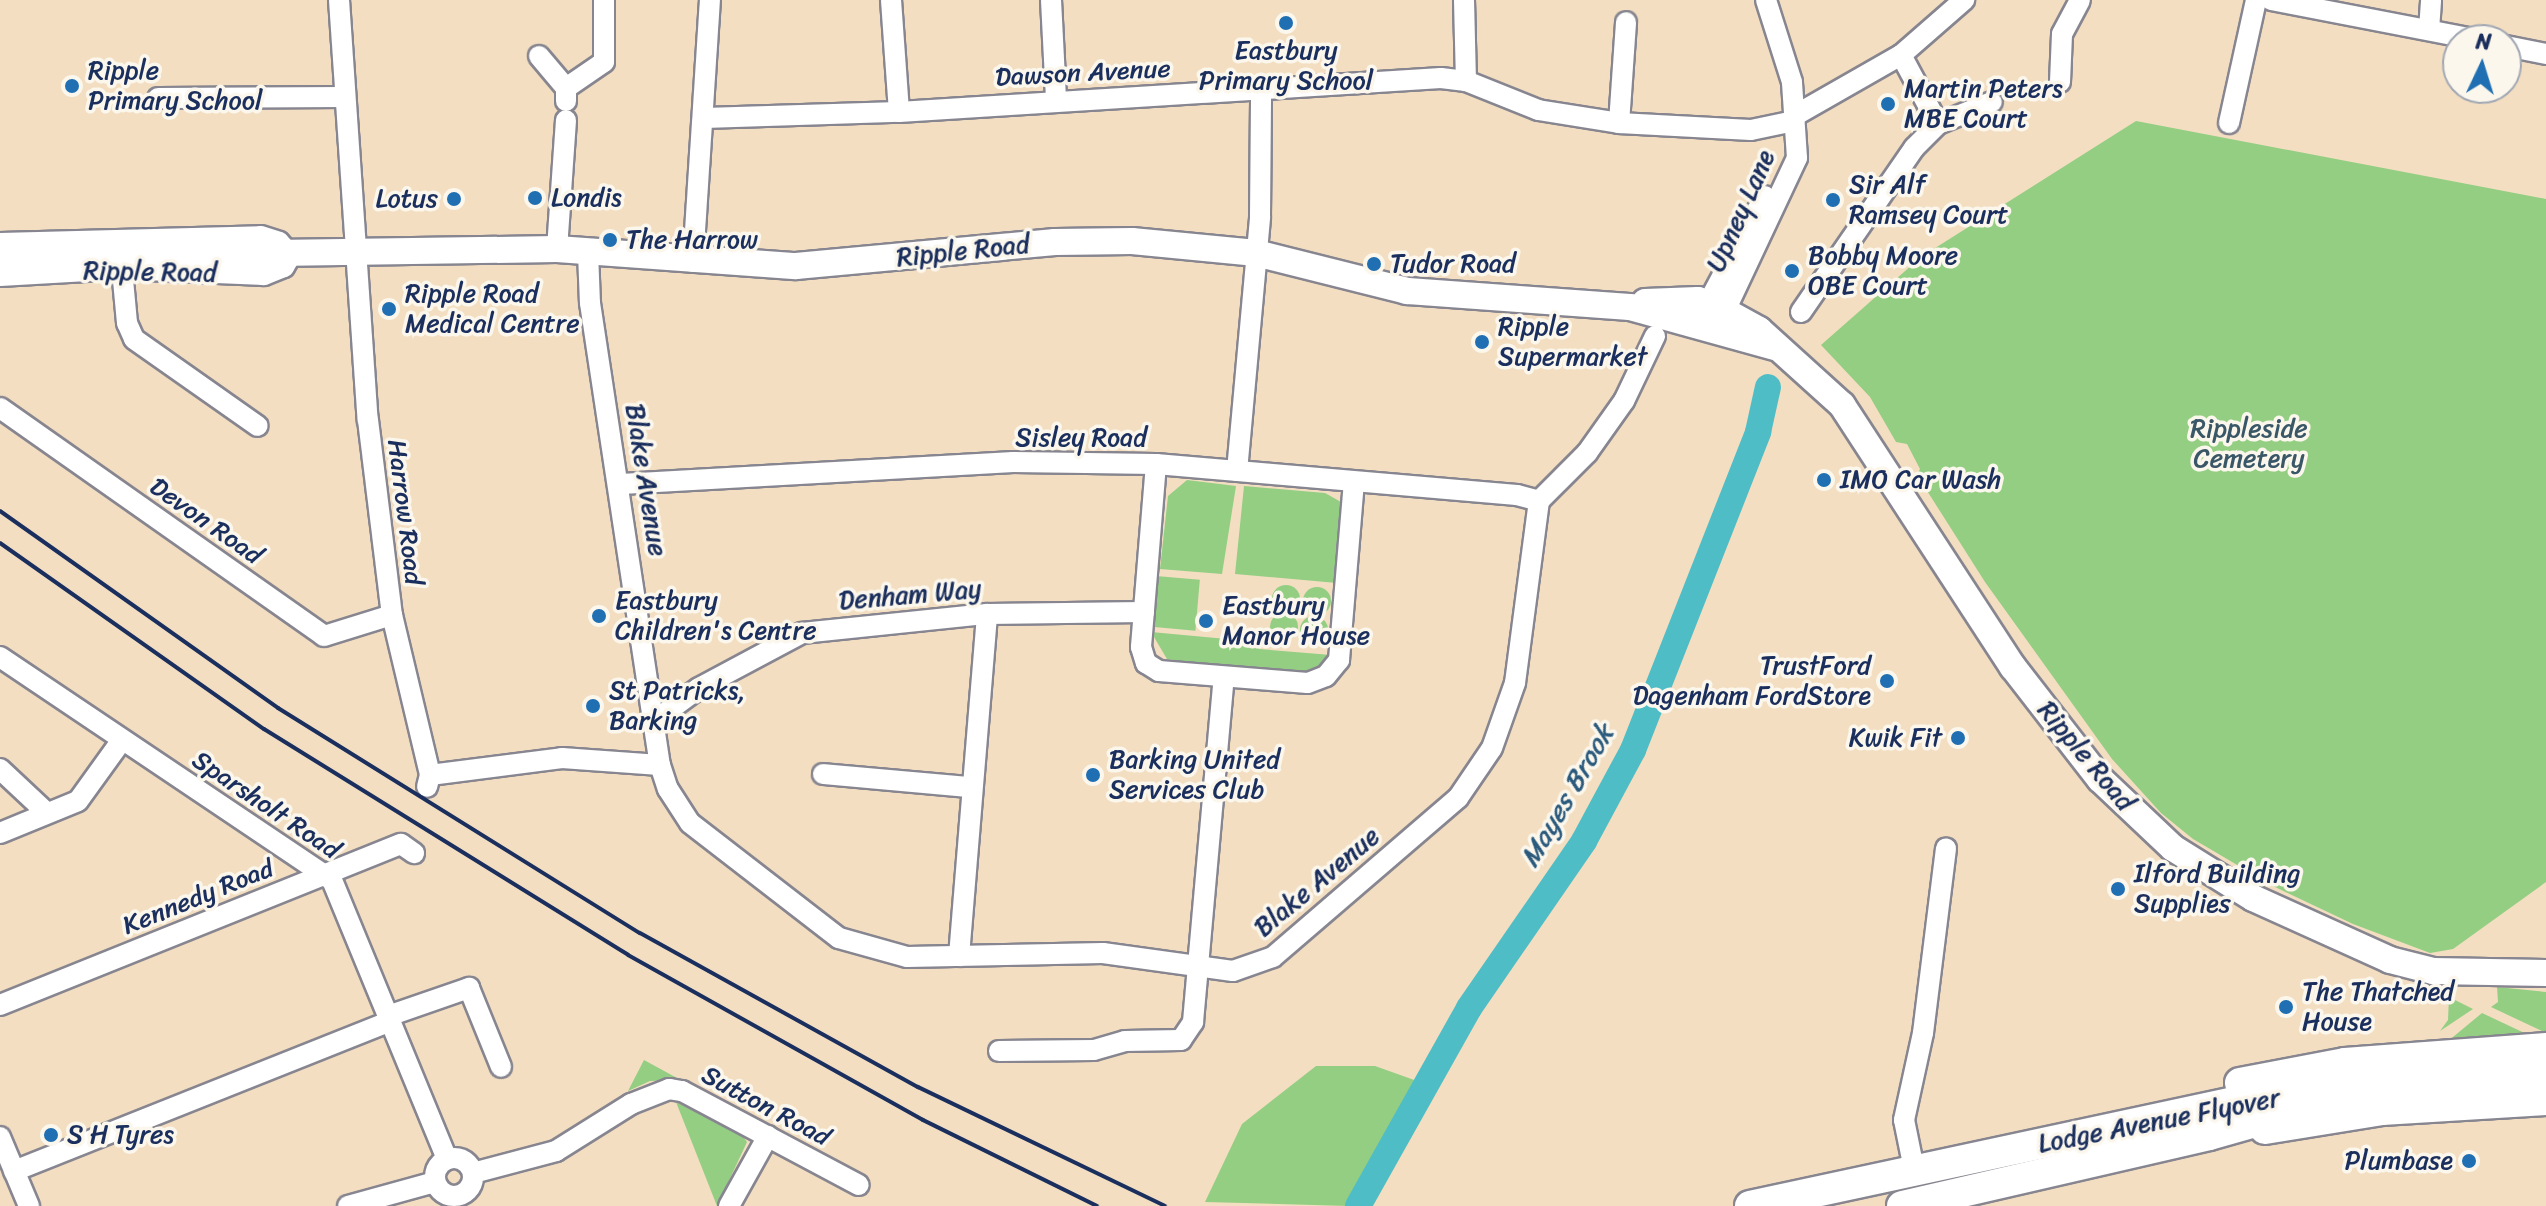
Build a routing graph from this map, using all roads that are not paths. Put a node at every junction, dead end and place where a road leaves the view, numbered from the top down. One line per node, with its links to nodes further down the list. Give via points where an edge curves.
1 (604, 0): 27 (street, via 604,62)
2 (710, 0): 29 (street)
3 (891, 0): 28 (street)
4 (1051, 0): 25 (street)
5 (1464, 0): 20 (street)
6 (1766, 0): 31 (street, via 1792,80)
7 (1964, 0): 18 (street)
8 (2080, 0): 21 (street, via 2062,34)
9 (2256, 0): 32 (street)
10 (2271, 0): 14 (street)
11 (2431, 0): 14 (street)
12 (336, 1): 23 (street, Harrow Road)
13 (1626, 22): 30 (street)
14 (2429, 30): 15 (street)
15 (2442, 33)
16 (2522, 49): 17 (street)
17 (2546, 54)
18 (1901, 55): 31 (street); 33 (street)
19 (539, 56): 27 (street)
20 (1466, 81): 22 (street, Dawson Avenue); 30 (street, Dawson Avenue, via 1538,110)
21 (2060, 82)
22 (1261, 89): 25 (street, Dawson Avenue); 38 (street)
23 (345, 97): 24 (street); 36 (street, Harrow Road)
24 (158, 98)
25 (1056, 99): 28 (street, Dawson Avenue)
26 (1992, 102): 33 (street)
27 (566, 103): 35 (street)
28 (899, 112): 29 (street, Dawson Avenue)
29 (704, 118): 41 (street)
30 (1619, 123): 31 (street, Dawson Avenue, via 1737,129)
31 (1794, 123): 45 (street, Upney Lane)
32 (2229, 123)
33 (1938, 124): 44 (street, via 1905,160)
34 (0, 243): 39 (street, Ripple Road, via 261,236 279,242)
35 (557, 249): 36 (main road, Ripple Road); 37 (main road, Ripple Road)
36 (355, 252): 39 (main road, Ripple Road); 56 (street, Harrow Road, via 368,420)
37 (588, 252): 41 (main road, Ripple Road); 52 (street, Blake Avenue, via 590,303)
38 (1256, 253): 41 (main road, Ripple Road, via 1100,240 796,266); 45 (main road, Ripple Road, via 1407,291); 50 (street)
39 (291, 255): 40 (main road, Ripple Road); 42 (street, Ripple Road, via 284,267 264,275)
40 (0, 257)
41 (693, 262)
42 (122, 269): 43 (street, Ripple Road); 48 (street, via 127,323 134,339)
43 (0, 276)
44 (1801, 312)
45 (1714, 317): 72 (main road, Ripple Road, via 1774,347 1842,405 2013,667 2100,779 2173,848 2253,898 2390,960 2433,971)
46 (1655, 336): 53 (street, via 1624,401 1587,453)
47 (0, 408): 56 (street, Devon Road, via 324,636)
48 (258, 426)
49 (1156, 464): 50 (street, Sisley Road); 52 (street, Sisley Road, via 1013,462); 54 (street)
50 (1237, 471): 51 (street, Sisley Road)
51 (1354, 483): 53 (street, Sisley Road); 58 (street, via 1339,660 1326,676 1308,683)
52 (621, 484): 59 (street, Blake Avenue)
53 (1539, 501): 71 (street, Blake Avenue, via 1515,683 1492,748 1458,798 1273,957 1233,971)
54 (1144, 612): 55 (street, Denham Way); 58 (street, via 1141,647 1146,663 1159,671)
55 (987, 614): 59 (street, Denham Way, via 802,633 699,688); 64 (street)
56 (392, 615): 61 (street, Harrow Road, via 428,781 562,758)
57 (0, 657): 60 (street, Sparsholt Road)
58 (1224, 677): 71 (street)
59 (657, 719): 61 (street, Blake Avenue)
60 (122, 740): 65 (street, via 86,793); 69 (street, Sparsholt Road)
61 (660, 765): 70 (street, Blake Avenue, via 690,823 839,938 907,957)
62 (0, 769): 65 (street)
63 (823, 774): 64 (street)
64 (969, 787): 70 (street)
65 (47, 813): 66 (street)
66 (0, 833)
67 (1946, 848): 86 (street, via 1923,1033 1904,1120)
68 (414, 853): 69 (street, Kennedy Road, via 401,844)
69 (323, 873): 73 (street, Kennedy Road); 74 (street, Sparsholt Road, via 334,884)
70 (959, 956): 71 (street, Blake Avenue, via 1103,953)
71 (1201, 966): 76 (street, via 1193,1022 1181,1040 1125,1041 1094,1050)
72 (2542, 976)
73 (0, 1005)
74 (389, 1019): 77 (street, via 469,988); 85 (street, Sparsholt Road); 87 (street)
75 (2546, 1048): 84 (highway, via 2345,1063 2065,1124)
76 (999, 1051)
77 (501, 1067)
78 (2546, 1072): 79 (highway, Lodge Avenue Flyover)
79 (2306, 1096): 83 (highway, Lodge Avenue Flyover, via 2262,1120); 84 (highway, Lodge Avenue Flyover, via 2257,1097)
80 (2546, 1100): 83 (highway, via 2382,1110)
81 (768, 1136): 88 (street, Sutton Road, via 669,1089 631,1104 556,1151); 90 (street, Sutton Road); 93 (street)
82 (0, 1137): 87 (street)
83 (2153, 1148): 95 (highway)
84 (2013, 1149): 86 (highway)
85 (447, 1159): 88 (street, via 461,1159); 89 (street, via 438,1166)
86 (1914, 1169): 94 (highway)
87 (14, 1171): 91 (street)
88 (473, 1173): 89 (street, via 471,1187 462,1195 444,1194)
89 (435, 1182): 92 (street)
90 (859, 1185)
91 (29, 1206)
92 (348, 1206)
93 (729, 1206)
94 (1750, 1206)
95 (1902, 1206)

